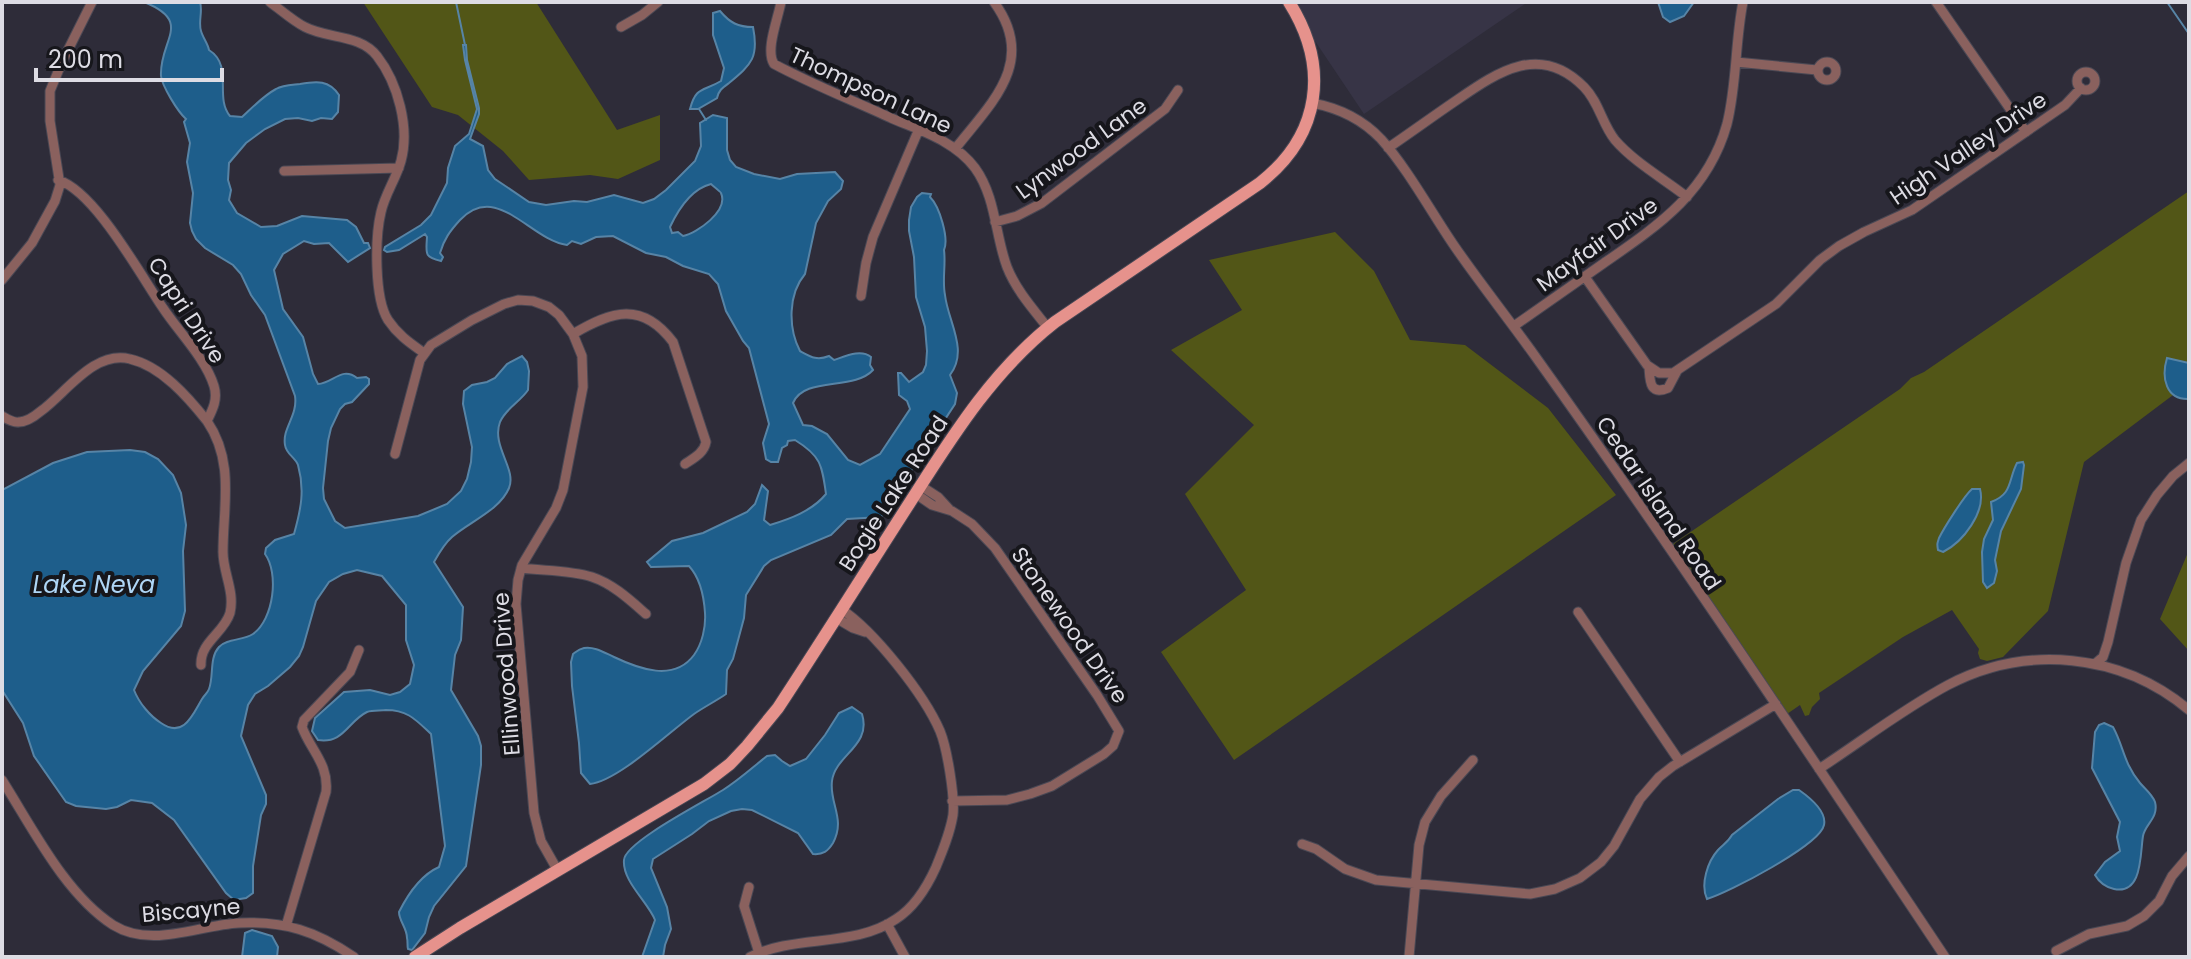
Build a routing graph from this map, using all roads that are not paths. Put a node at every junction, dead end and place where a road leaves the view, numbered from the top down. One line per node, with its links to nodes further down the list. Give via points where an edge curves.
1 (92, 2): 21 (street, via 50,91)
2 (270, 2): 19 (street, via 302,26 360,43 377,56 393,86 404,130)
3 (658, 2): 9 (street)
4 (781, 2): 15 (street, Thompson Lane, via 769,56 774,64)
5 (994, 2): 18 (street, via 1012,42 1007,78)
6 (1289, 2): 14 (main road, Bogie Lake Road, via 1312,56)
7 (1743, 2): 10 (street, Mayfair Drive)
8 (1936, 2): 16 (street)
9 (621, 27)
10 (1736, 62): 11 (street); 22 (street, Mayfair Drive, via 1723,136)
11 (1817, 70)
12 (2081, 88): 16 (street, High Valley Drive)
13 (1178, 90): 23 (street, Lynwood Lane, via 1165,109 1042,203)
14 (1312, 103): 17 (street, Cedar Island Road, via 1353,117); 28 (main road, Bogie Lake Road, via 1299,139 1270,175)
15 (919, 129): 18 (street, Thompson Lane); 26 (street, via 873,237)
16 (2026, 132): 32 (street, High Valley Drive, via 1912,210 1839,246 1776,304)
17 (1388, 148): 22 (street, via 1495,74 1544,65 1582,85 1619,144); 27 (street, Cedar Island Road)
18 (955, 149): 23 (street, Thompson Lane, via 983,182)
19 (399, 168): 20 (street); 30 (street, via 377,227 380,298 401,337)
20 (284, 171)
21 (58, 180): 25 (street, via 43,226); 34 (street, Capri Drive, via 78,190 123,246 205,367 216,402)
22 (1687, 197): 24 (street, Mayfair Drive, via 1657,226)
23 (995, 222): 28 (street, Thompson Lane, via 1014,283)
24 (1585, 277): 27 (street, Mayfair Drive); 31 (street, High Valley Drive)
25 (2, 280)
26 (861, 296)
27 (1514, 326): 46 (street, Cedar Island Road)
28 (1048, 328): 38 (main road, Bogie Lake Road, via 986,390)
29 (573, 334): 30 (street, Ellinwood Drive, via 549,307 518,300 450,332); 37 (street, via 603,317 625,314 644,317 665,332 673,342 706,442); 39 (street, Ellinwood Drive, via 584,372 563,490)
30 (424, 353): 35 (street)
31 (1649, 367): 32 (street, via 1663,374); 32 (street, High Valley Drive, via 1650,382 1659,390 1668,388)
32 (1677, 371)
33 (2, 416): 34 (street, via 20,423 29,419 95,366 120,358 157,373)
34 (207, 421): 45 (street, via 225,467 223,555 232,600 228,619 203,652)
35 (395, 454)
36 (2189, 463): 44 (street, via 2165,485 2141,520 2108,642)
37 (685, 464)
38 (919, 490): 42 (main road, Bogie Lake Road); 52 (street, Stonewood Drive, via 932,505 952,511 981,532 995,548 1119,731 1104,754 1052,786 1007,800)
39 (521, 568): 41 (street, via 595,578); 55 (street, Ellinwood Drive, via 516,604 534,813 541,841)
40 (1578, 612): 49 (street)
41 (646, 614)
42 (839, 614): 52 (street, via 880,644 940,731); 55 (main road, Bogie Lake Road, via 770,720 730,764)
43 (359, 650): 59 (street, via 350,672 302,727 327,782)
44 (2096, 663): 47 (street, via 2147,681); 50 (street, via 2032,661 1970,676 1920,702)
45 (201, 665)
46 (1776, 704): 49 (street); 50 (street, Cedar Island Road)
47 (2189, 710)
48 (1473, 760): 56 (street, via 1425,822)
49 (1680, 762): 56 (street, via 1640,799 1614,846 1580,878 1530,894)
50 (1819, 769): 66 (street, Cedar Island Road)
51 (2, 780): 59 (street, Biscayne, via 70,883 116,927 157,936 237,923)
52 (952, 801): 58 (street, via 948,834 932,875 910,907)
53 (1302, 844): 56 (street, via 1355,874)
54 (2189, 856): 60 (street, via 2144,916)
55 (558, 871): 63 (main road, Bogie Lake Road)
56 (1417, 884): 65 (street)
57 (749, 887): 61 (street, via 744,906)
58 (887, 924): 61 (street); 64 (street)
59 (286, 926): 62 (street, Biscayne, via 322,937)
60 (2056, 951)
61 (754, 955)
62 (354, 957)
63 (415, 957)
64 (905, 957)
65 (1409, 957)
66 (1945, 957)

